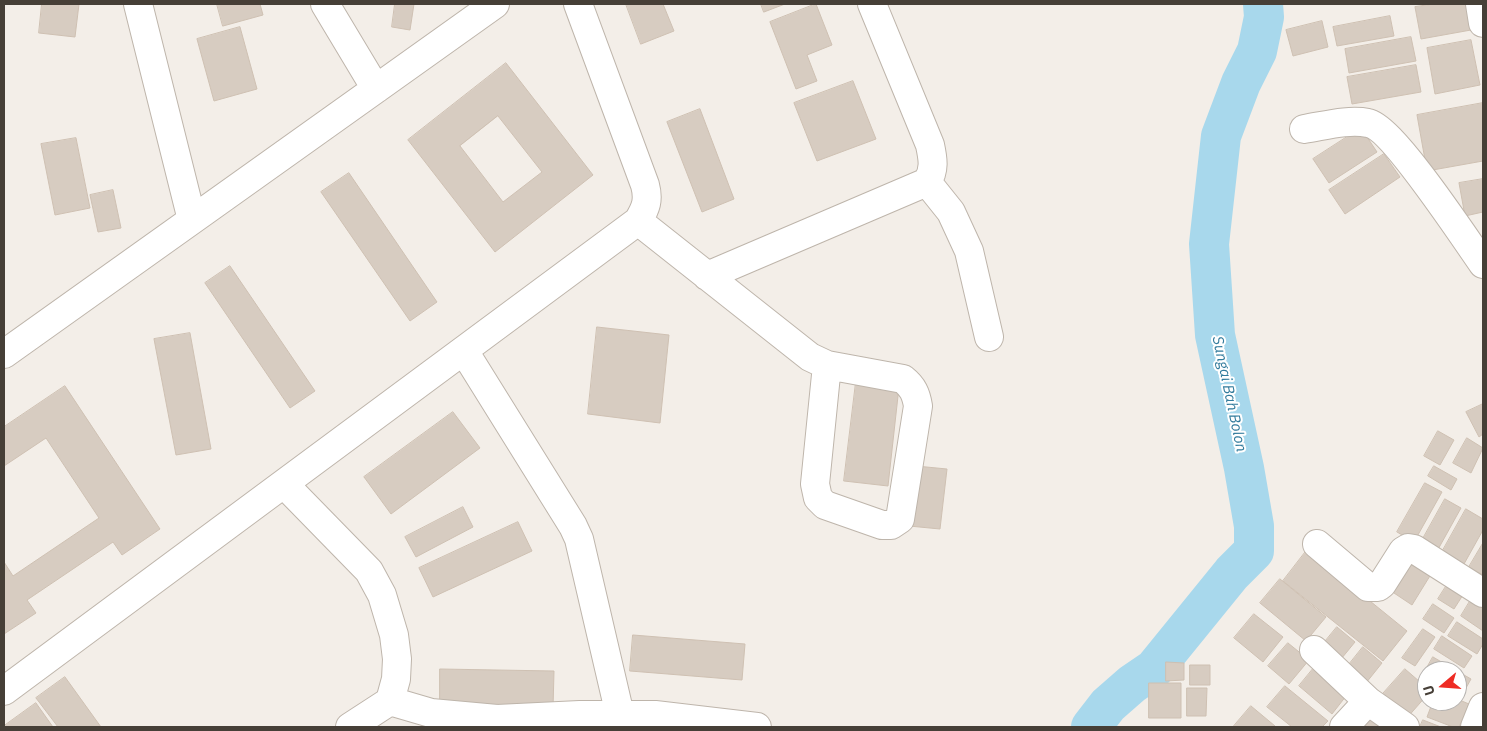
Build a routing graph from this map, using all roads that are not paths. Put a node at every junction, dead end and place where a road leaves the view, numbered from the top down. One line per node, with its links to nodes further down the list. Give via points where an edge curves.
1 (138, 4): 11 (street)
2 (325, 4): 8 (street)
3 (495, 4): 8 (street)
4 (578, 4): 12 (street, via 645,185 646,209)
5 (872, 4): 10 (street, via 930,145 933,166)
6 (1480, 4): 7 (street)
7 (1483, 23)
8 (376, 89): 11 (street)
9 (1304, 129): 13 (street, via 1370,123 1382,130 1404,154)
10 (927, 182): 14 (street); 15 (street, via 951,212 969,251)
11 (192, 220): 17 (street)
12 (638, 221): 14 (street); 16 (street)
13 (1483, 264)
14 (707, 276): 18 (street, via 810,357)
15 (989, 337)
16 (464, 351): 19 (street); 26 (street, via 579,539)
17 (4, 354)
18 (827, 365): 18 (street, via 815,484 818,498 825,505 882,525 891,525 900,519 918,406 915,393 903,379)
19 (284, 484): 23 (street); 24 (street, via 369,570 382,595 394,635 397,659)
20 (1316, 544): 21 (street, via 1368,587 1382,584 1408,548)
21 (1483, 593)
22 (1314, 650): 25 (street)
23 (4, 691)
24 (390, 701): 27 (street, via 431,713); 28 (street)
25 (1368, 701): 30 (street); 31 (street)
26 (620, 715): 27 (street); 29 (street)
27 (578, 721)
28 (350, 727)
29 (757, 727)
30 (1344, 727)
31 (1405, 727)

